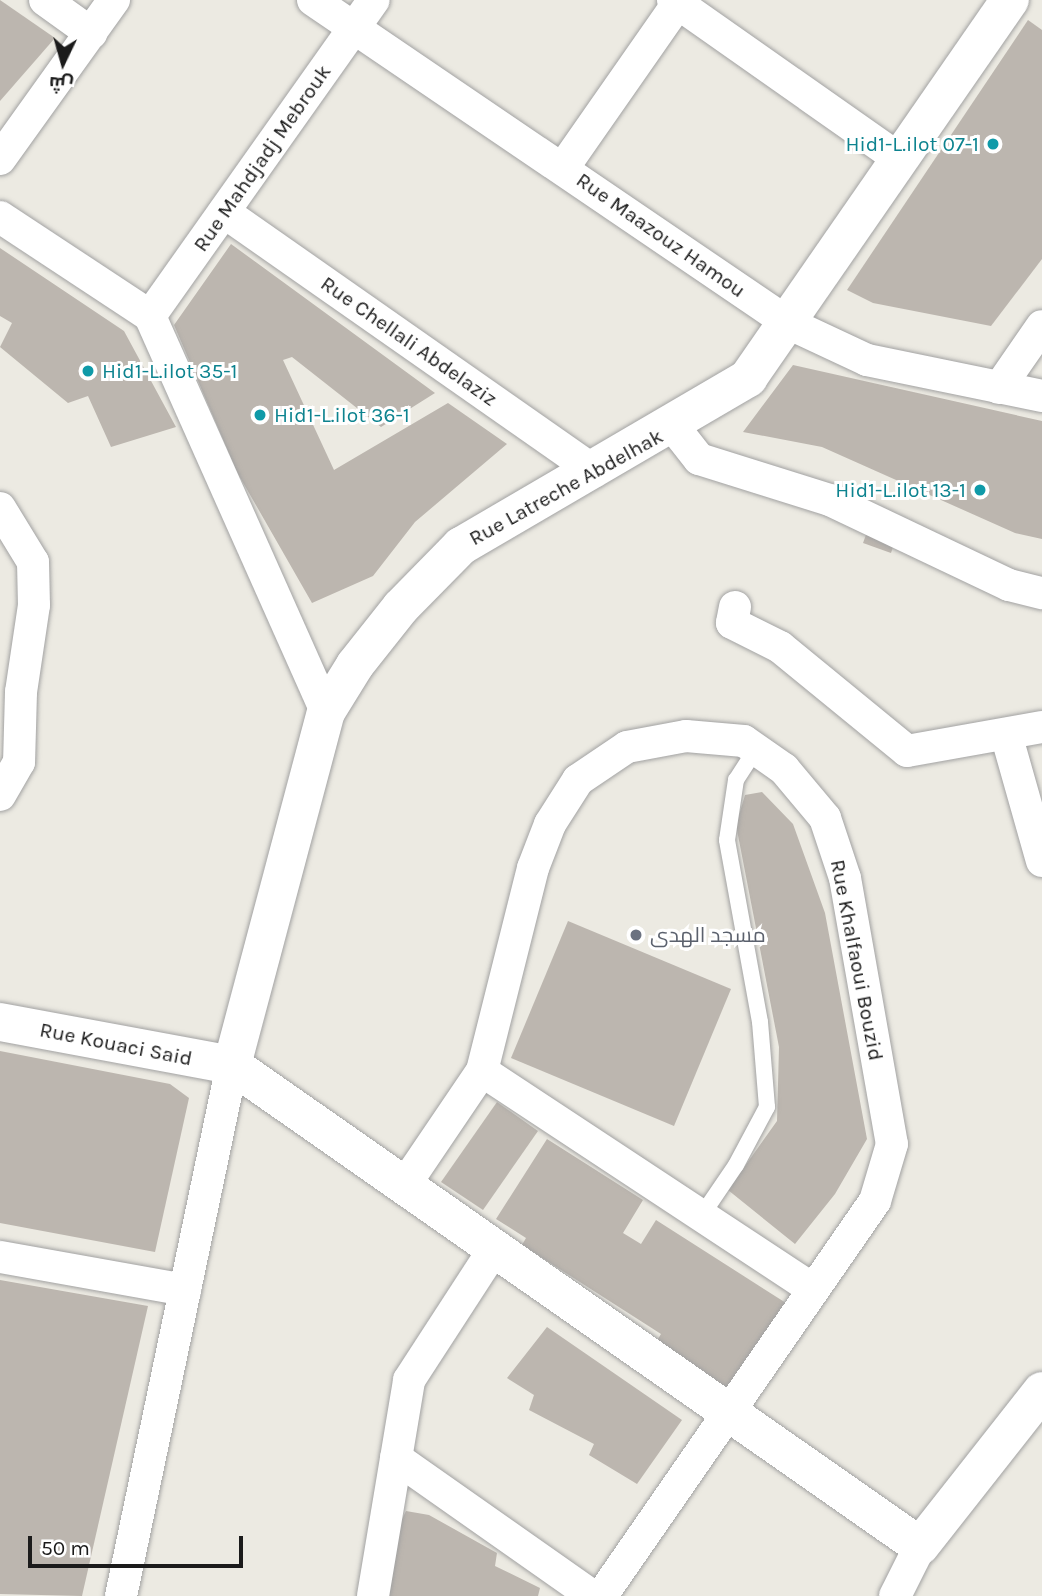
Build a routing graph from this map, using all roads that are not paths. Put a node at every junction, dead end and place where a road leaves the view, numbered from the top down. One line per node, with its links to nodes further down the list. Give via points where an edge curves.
1 (45, 0): 8 (street)
2 (114, 0): 8 (street)
3 (313, 0): 7 (street, Rue Maazouz Hamou)
4 (374, 0): 7 (street, Rue Mahdjadj Mebrouk)
5 (1010, 0): 10 (street, Rue Latreche Abdelhak)
6 (676, 2): 10 (street); 11 (street)
7 (354, 30): 11 (street, Rue Maazouz Hamou); 12 (street, Rue Mahdjadj Mebrouk)
8 (91, 33): 9 (street)
9 (0, 159)
10 (901, 160): 15 (street, Rue Latreche Abdelhak)
11 (563, 168): 15 (street, Rue Maazouz Hamou)
12 (224, 212): 14 (street, Rue Mahdjadj Mebrouk); 20 (street, Rue Chellali Abdelaziz)
13 (0, 217): 14 (street)
14 (150, 316): 25 (street)
15 (790, 324): 17 (street, Rue Maazouz Hamou, via 867,360); 19 (street, Rue Latreche Abdelhak, via 748,378)
16 (1042, 326): 17 (street)
17 (999, 388): 18 (street, Rue Maazouz Hamou)
18 (1042, 397)
19 (673, 426): 20 (street, Rue Latreche Abdelhak); 22 (street, via 699,458 830,500 1009,585)
20 (594, 471): 25 (street, Rue Latreche Abdelhak, via 461,546 401,607 355,665)
21 (0, 508): 24 (street, via 33,562 33,636)
22 (1042, 593)
23 (735, 607): 27 (street, via 732,623 780,648 907,751)
24 (10, 690): 29 (street, via 19,762)
25 (326, 712): 32 (street, Rue Latreche Abdelhak)
26 (1042, 727): 27 (street)
27 (1006, 734): 30 (street)
28 (756, 748): 33 (street, Rue Khalfaoui Bouzid, via 744,741 686,736 627,747 578,780 550,824 533,868); 35 (lane, via 737,780 727,840 760,1022 767,1107); 38 (street, Rue Khalfaoui Bouzid, via 784,769 825,818 845,878 892,1144 875,1201)
29 (0, 795)
30 (1042, 861)
31 (0, 1022): 32 (street, Rue Kouaci Said)
32 (232, 1065): 34 (street); 39 (street)
33 (482, 1071): 34 (street, Rue Khalfaoui Bouzid); 35 (street)
34 (404, 1186): 36 (street)
35 (702, 1215): 38 (street)
36 (494, 1249): 41 (street); 42 (street, via 409,1380)
37 (0, 1257): 39 (street)
38 (813, 1289): 41 (street, Rue Khalfaoui Bouzid)
39 (185, 1290): 44 (street)
40 (1042, 1391): 43 (street)
41 (726, 1412): 43 (street); 47 (street, Rue Khalfaoui Bouzid)
42 (396, 1458): 45 (street); 46 (street)
43 (920, 1546): 48 (street)
44 (121, 1596)
45 (373, 1596)
46 (592, 1596)
47 (601, 1596)
48 (895, 1596)

